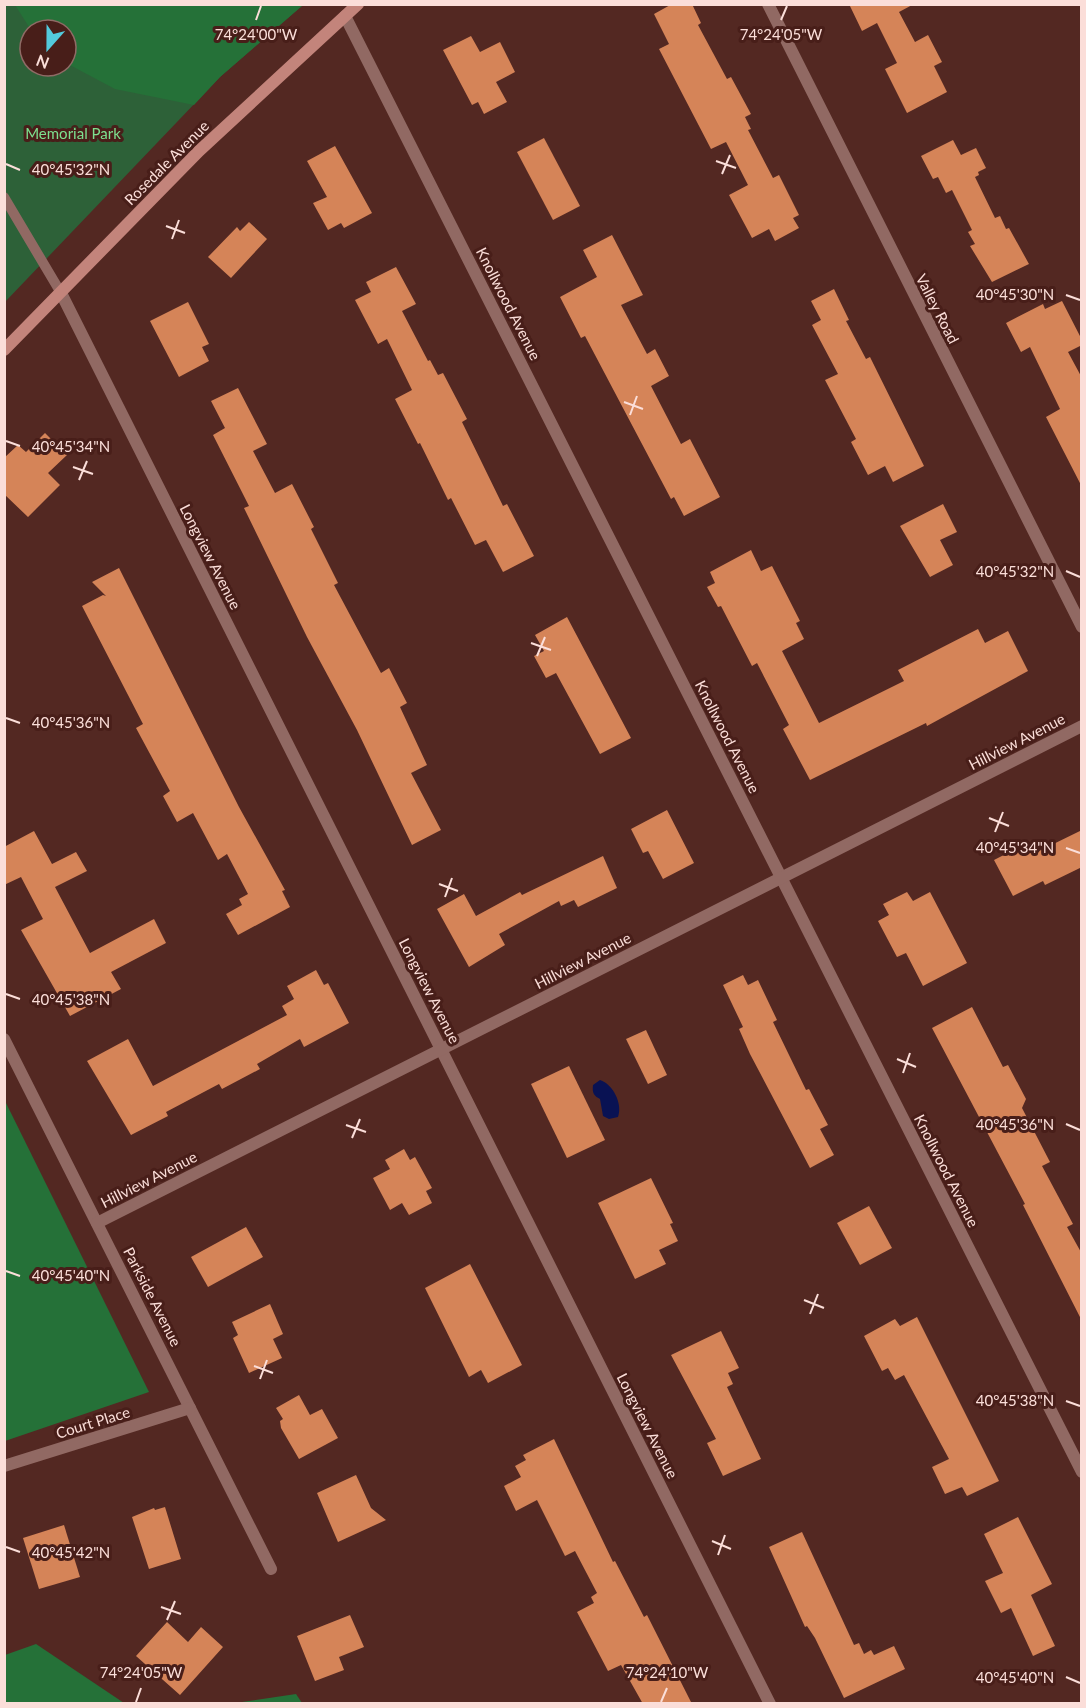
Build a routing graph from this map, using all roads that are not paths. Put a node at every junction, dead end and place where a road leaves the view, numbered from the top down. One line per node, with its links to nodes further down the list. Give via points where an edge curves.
1 (358, 4): 3 (street, Rosedale Avenue)
2 (768, 4): 7 (street, Valley Road)
3 (345, 16): 5 (street, Rosedale Avenue, via 199,151); 9 (street, Knollwood Avenue)
4 (4, 197): 5 (lane)
5 (61, 293): 6 (street, Rosedale Avenue); 11 (street, Longview Avenue)
6 (4, 350)
7 (1082, 627)
8 (1082, 726): 9 (street, Hillview Avenue)
9 (782, 878): 11 (street, Hillview Avenue); 15 (street, Knollwood Avenue)
10 (4, 1039): 12 (street, Parkside Avenue)
11 (441, 1049): 12 (street, Hillview Avenue); 17 (street, Longview Avenue)
12 (97, 1223): 13 (street, Parkside Avenue)
13 (190, 1408): 14 (street, Court Place); 16 (street, Parkside Avenue)
14 (4, 1466)
15 (1082, 1472)
16 (272, 1569)
17 (770, 1704)

